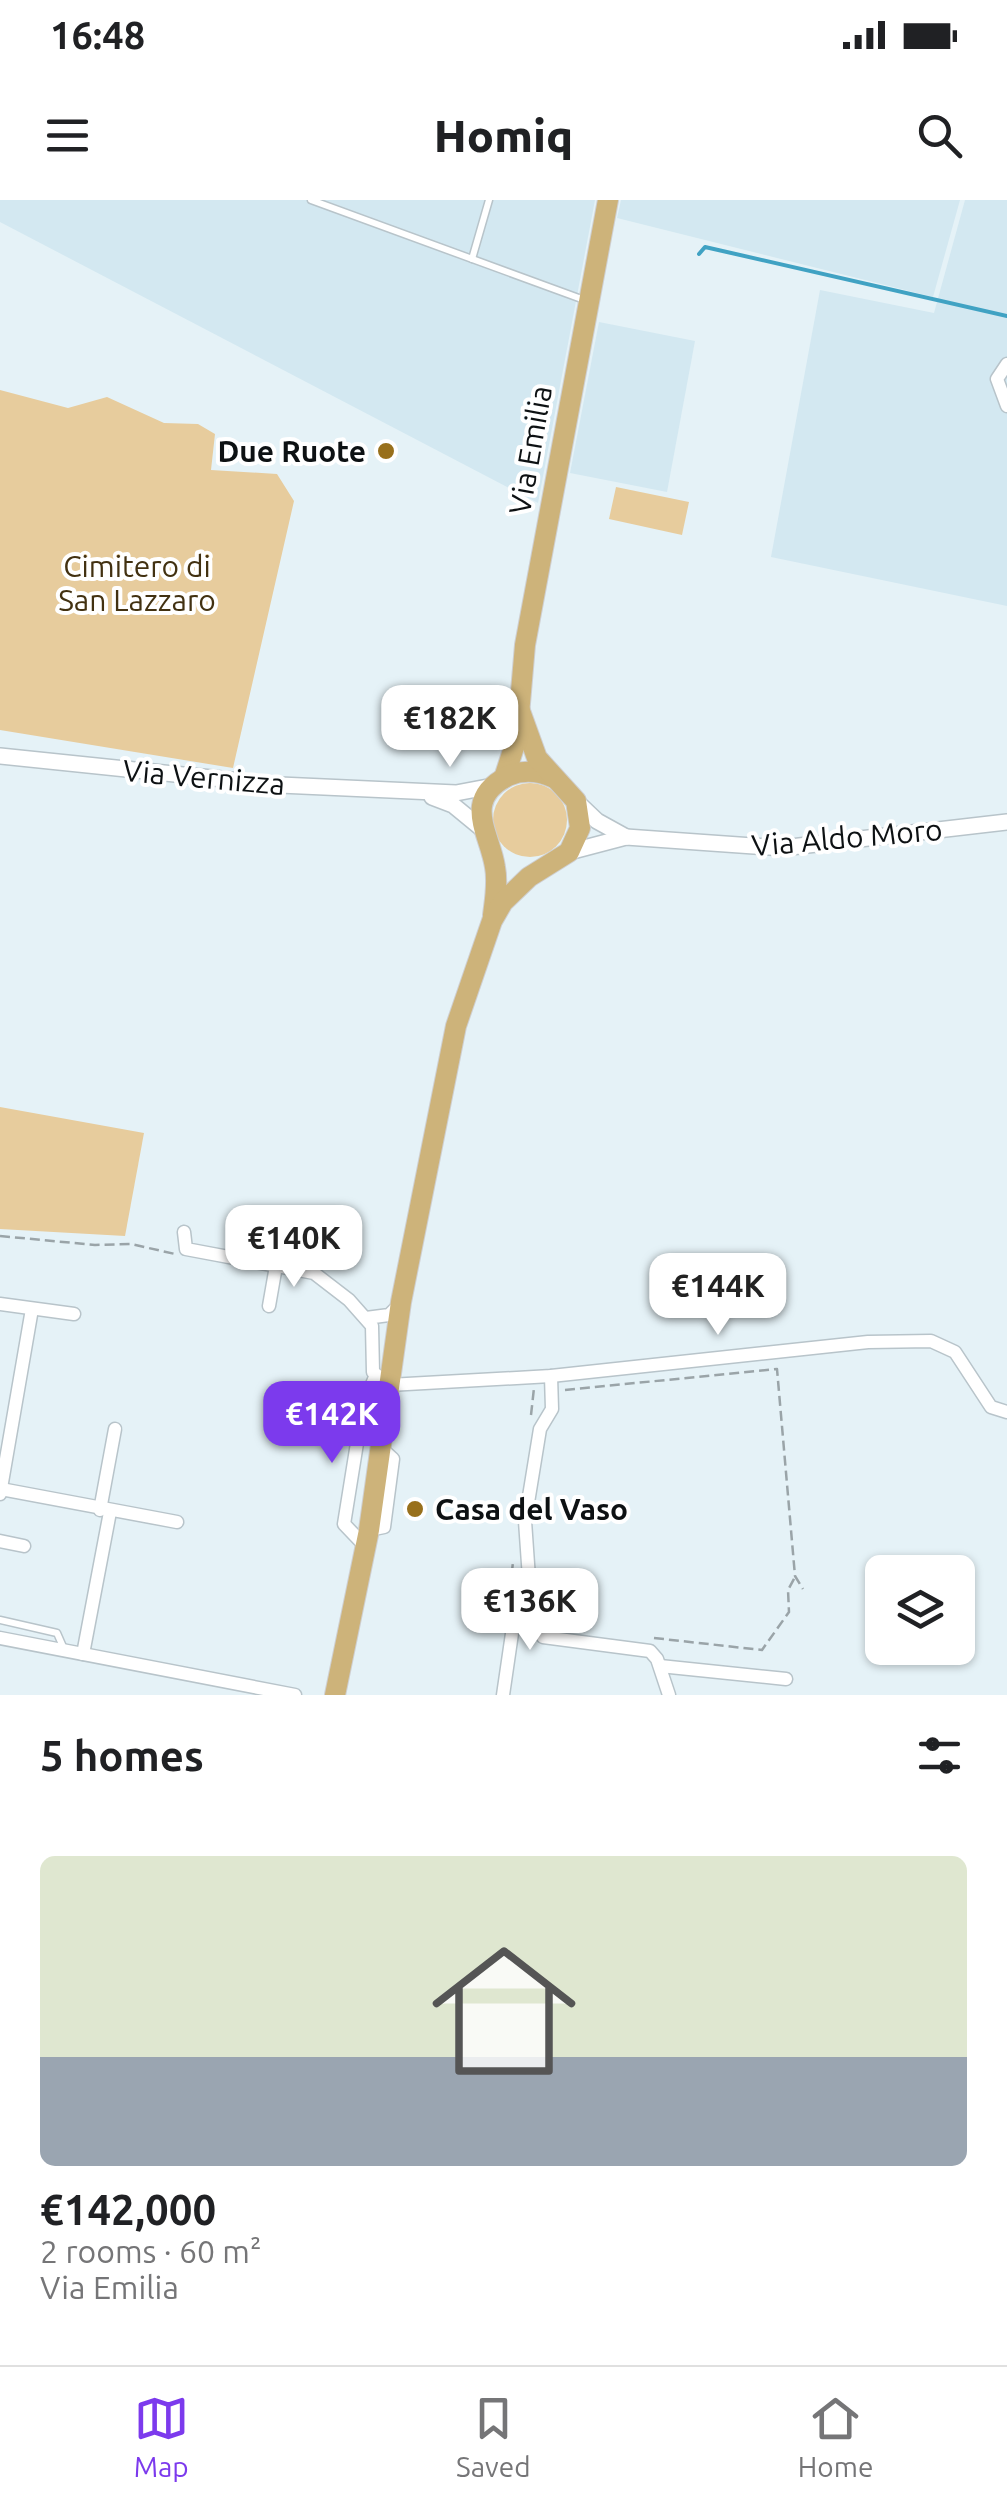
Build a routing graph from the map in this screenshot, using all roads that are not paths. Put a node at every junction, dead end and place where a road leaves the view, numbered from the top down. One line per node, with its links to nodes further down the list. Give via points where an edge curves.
1 (311, 200): 4 (lane)
2 (489, 200): 4 (lane)
3 (608, 200): 5 (main road, Via Emilia)
4 (472, 259): 5 (lane)
5 (588, 302): 8 (main road, Via Emilia, via 525,644)
6 (1007, 364): 7 (street, via 997,379)
7 (1007, 406)
8 (520, 711): 10 (main road, Via Emilia, via 530,745); 11 (main road, Via Emilia, via 514,752)
9 (0, 756): 12 (street, Via Vernizza, via 208,779)
10 (560, 781): 11 (main road, via 539,772); 13 (main road, Via Emilia)
11 (500, 782): 12 (street, Via Vernizza, via 473,792); 15 (main road, Via Emilia, via 481,813)
12 (409, 790): 15 (street, Via Vernizza, via 453,805)
13 (576, 801): 16 (street, Via Aldo Moro); 17 (main road, via 580,828)
14 (1007, 822): 16 (street, Via Aldo Moro, via 782,848)
15 (481, 828): 18 (main road)
16 (626, 837): 17 (street, Via Aldo Moro)
17 (569, 852): 19 (main road)
18 (492, 853): 19 (main road, via 514,868); 20 (main road)
19 (541, 870): 20 (main road, via 514,890)
20 (492, 921): 23 (main road, via 456,1026)
21 (184, 1232): 22 (street, via 186,1249)
22 (276, 1266): 25 (street); 28 (street, via 323,1277)
23 (401, 1302): 28 (street, via 389,1315); 30 (main road)
24 (0, 1304): 26 (street)
25 (269, 1306)
26 (32, 1309): 27 (street); 32 (street)
27 (74, 1314)
28 (366, 1318): 30 (street, via 375,1333)
29 (550, 1376): 30 (street); 31 (street, via 931,1341 955,1352 991,1407); 40 (street, via 552,1410 540,1429 525,1521)
30 (382, 1381): 37 (main road); 37 (street, via 363,1406 344,1524)
31 (1007, 1412)
32 (6, 1418): 34 (street)
33 (114, 1430): 35 (street)
34 (0, 1492): 35 (street)
35 (105, 1511): 36 (street); 44 (street)
36 (176, 1522)
37 (367, 1539): 48 (main road)
38 (0, 1541): 39 (street)
39 (24, 1546)
40 (530, 1592): 45 (street, via 532,1621 543,1637 640,1648); 49 (street, via 518,1602)
41 (0, 1620): 43 (lane, via 57,1633)
42 (0, 1638): 43 (street)
43 (64, 1651): 44 (street)
44 (83, 1654): 47 (street)
45 (660, 1666): 46 (street); 50 (street)
46 (786, 1679)
47 (295, 1695)
48 (336, 1695)
49 (503, 1695)
50 (669, 1695)

